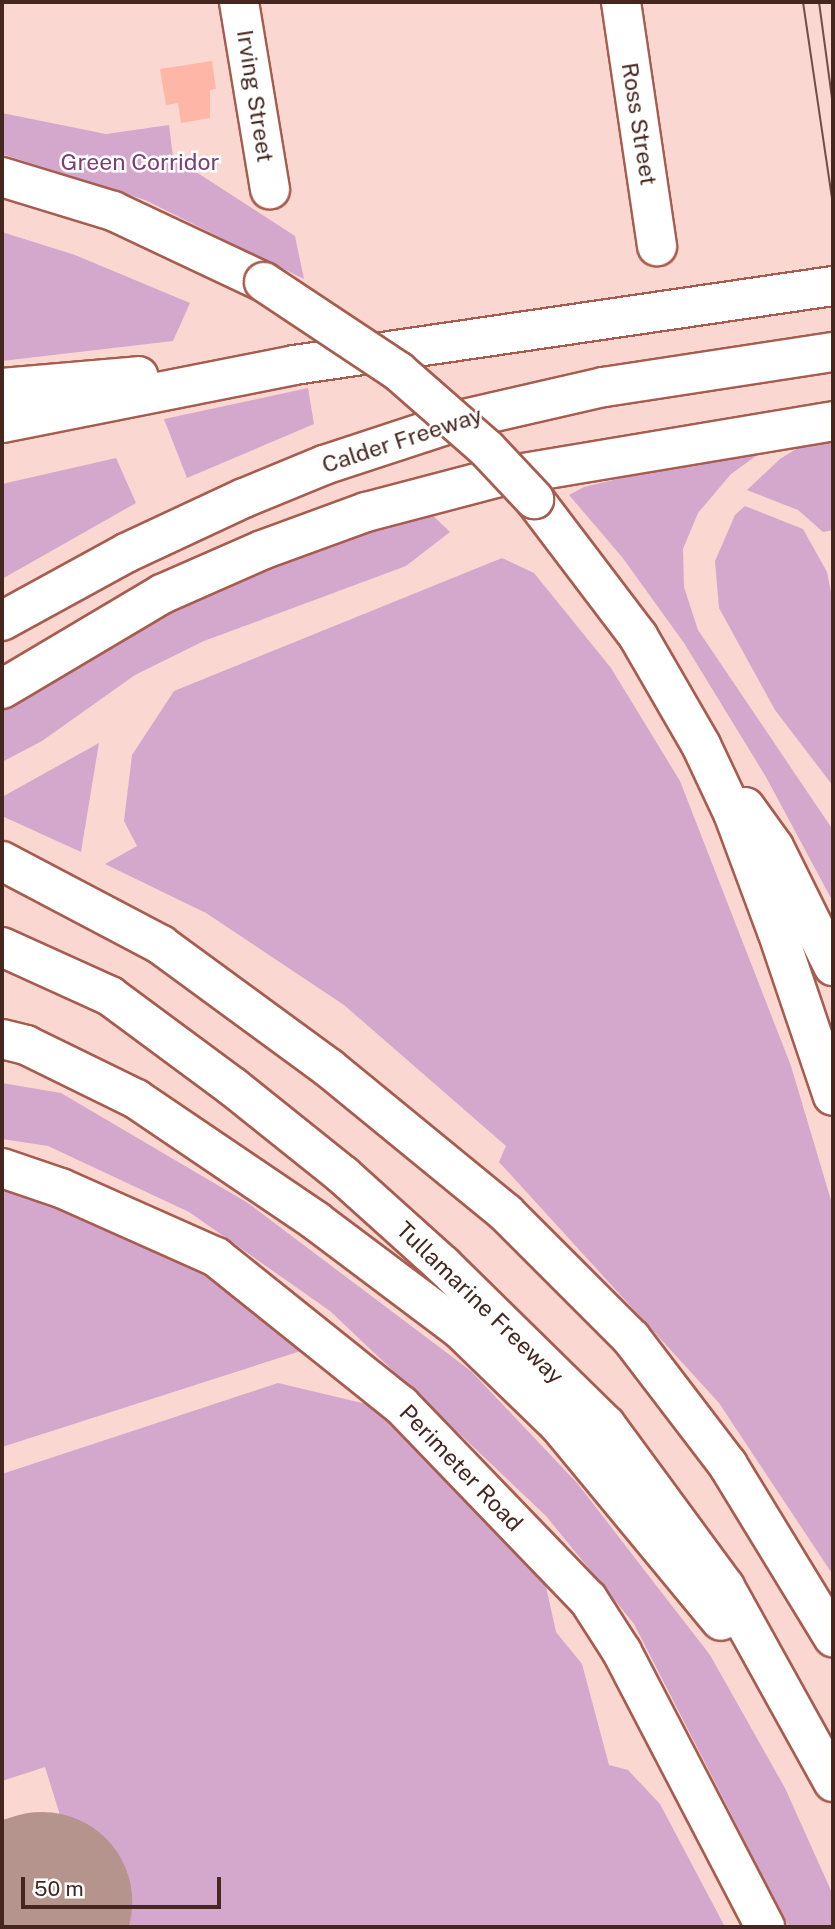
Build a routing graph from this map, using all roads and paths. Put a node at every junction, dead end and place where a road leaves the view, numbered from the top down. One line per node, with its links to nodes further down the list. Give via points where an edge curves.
1 (239, 2): 4 (main road, Irving Street)
2 (621, 2): 5 (main road, Ross Street)
3 (2, 177): 14 (main road, bridge, via 113,211 264,282 398,371 487,449 534,499 638,636)
4 (270, 189)
5 (657, 246)
6 (833, 286): 8 (main road)
7 (833, 352): 12 (main road, Calder Freeway, via 604,387 464,419 324,465 244,498 126,553)
8 (294, 365): 9 (main road); 11 (main road)
9 (2, 388)
10 (833, 421): 13 (main road, via 499,477 366,512 262,550 162,594)
11 (2, 423)
12 (2, 621)
13 (2, 689)
14 (701, 745): 17 (main road, via 774,847); 19 (main road, via 733,813 778,931)
15 (2, 861): 21 (main road, via 161,945 329,1068 506,1213 631,1338 727,1465)
16 (2, 947): 22 (main road, Tullamarine Freeway, via 110,996 233,1087 343,1175 492,1312 606,1425 668,1505 725,1587)
17 (833, 966)
18 (2, 1039): 22 (main road, via 26,1045 136,1099 316,1221 460,1329 568,1434 749,1654)
19 (833, 1096)
20 (2, 1168): 24 (main road, Perimeter Road, via 61,1188 216,1257 401,1405 588,1599 622,1652)
21 (833, 1637)
22 (814, 1743): 23 (main road, Tullamarine Freeway)
23 (833, 1782)
24 (765, 1927)

